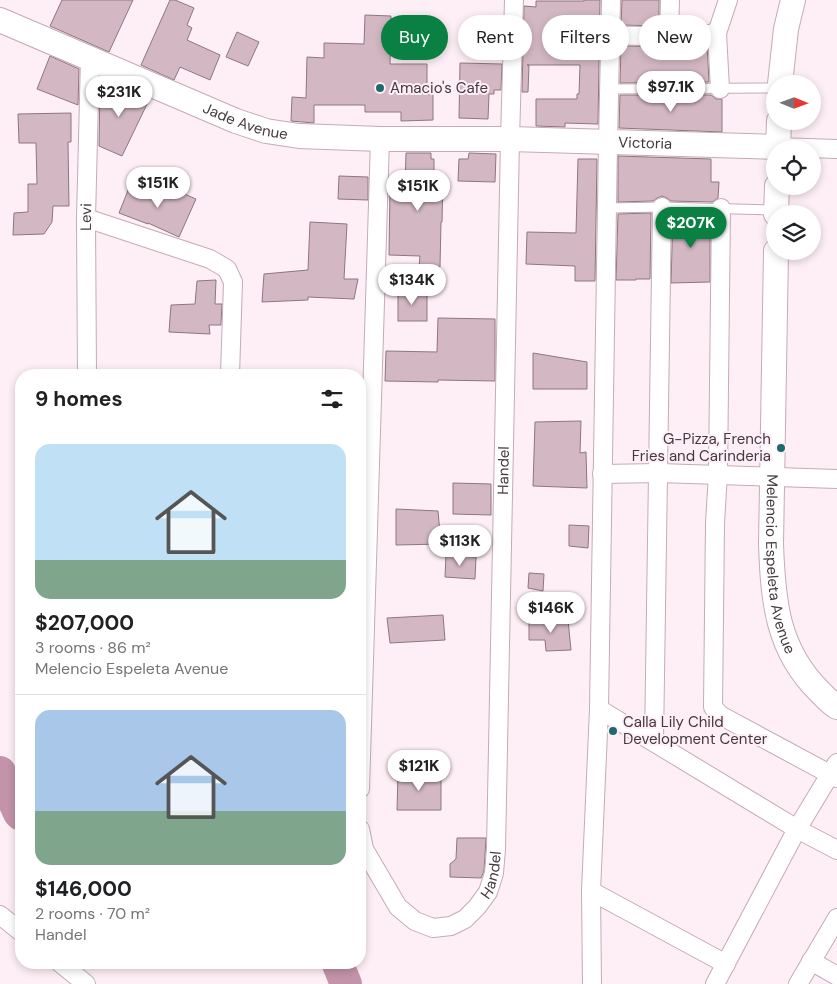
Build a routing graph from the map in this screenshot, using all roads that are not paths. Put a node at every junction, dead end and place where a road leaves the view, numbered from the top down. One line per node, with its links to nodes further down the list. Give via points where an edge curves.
1 (514, 0): 18 (street, Handel)
2 (611, 0): 6 (street)
3 (670, 0): 7 (street)
4 (728, 0): 9 (street)
5 (793, 0): 13 (street)
6 (611, 15)
7 (670, 15)
8 (0, 20): 11 (street, Jade Avenue)
9 (717, 33): 10 (street); 16 (street)
10 (711, 34)
11 (90, 59): 17 (street, Jade Avenue, via 266,131 299,136); 27 (street, Levi)
12 (610, 60): 15 (street)
13 (781, 75)
14 (766, 88): 16 (lane)
15 (609, 89): 16 (lane); 19 (street)
16 (720, 89)
17 (380, 138): 18 (street, Jade Avenue); 36 (street)
18 (510, 139): 19 (street, Victoria); 43 (street, Handel, via 494,873 488,892 465,919 452,926 434,928 415,921 398,907)
19 (608, 142): 20 (street, Victoria); 24 (street)
20 (766, 148)
21 (821, 149): 22 (street)
22 (837, 150)
23 (662, 207): 24 (lane); 25 (lane); 31 (street)
24 (607, 208): 32 (street)
25 (721, 208): 26 (lane); 33 (street)
26 (766, 211)
27 (86, 218): 29 (street, Levi); 30 (street, via 210,259 226,269 233,282)
28 (776, 260): 34 (street, Melencio Espeleta Avenue)
29 (87, 369)
30 (230, 369)
31 (659, 473): 32 (street); 33 (street); 39 (street)
32 (602, 474): 38 (street)
33 (718, 474): 34 (street); 40 (street, via 713,707 720,716)
34 (771, 476): 35 (street); 37 (street, Melencio Espeleta Avenue, via 772,582 781,630 801,671)
35 (837, 479)
36 (366, 594)
37 (837, 707)
38 (599, 709): 39 (street); 44 (street)
39 (654, 742): 41 (street)
40 (835, 771): 41 (street)
41 (797, 829): 42 (street); 49 (street)
42 (837, 850)
43 (366, 852)
44 (591, 891): 49 (street); 53 (street)
45 (0, 915): 47 (street)
46 (837, 918): 48 (street)
47 (15, 927)
48 (811, 961): 51 (street); 55 (street)
49 (726, 964): 54 (street)
50 (68, 969): 52 (street)
51 (837, 976)
52 (86, 984)
53 (592, 984)
54 (715, 984)
55 (798, 984)

